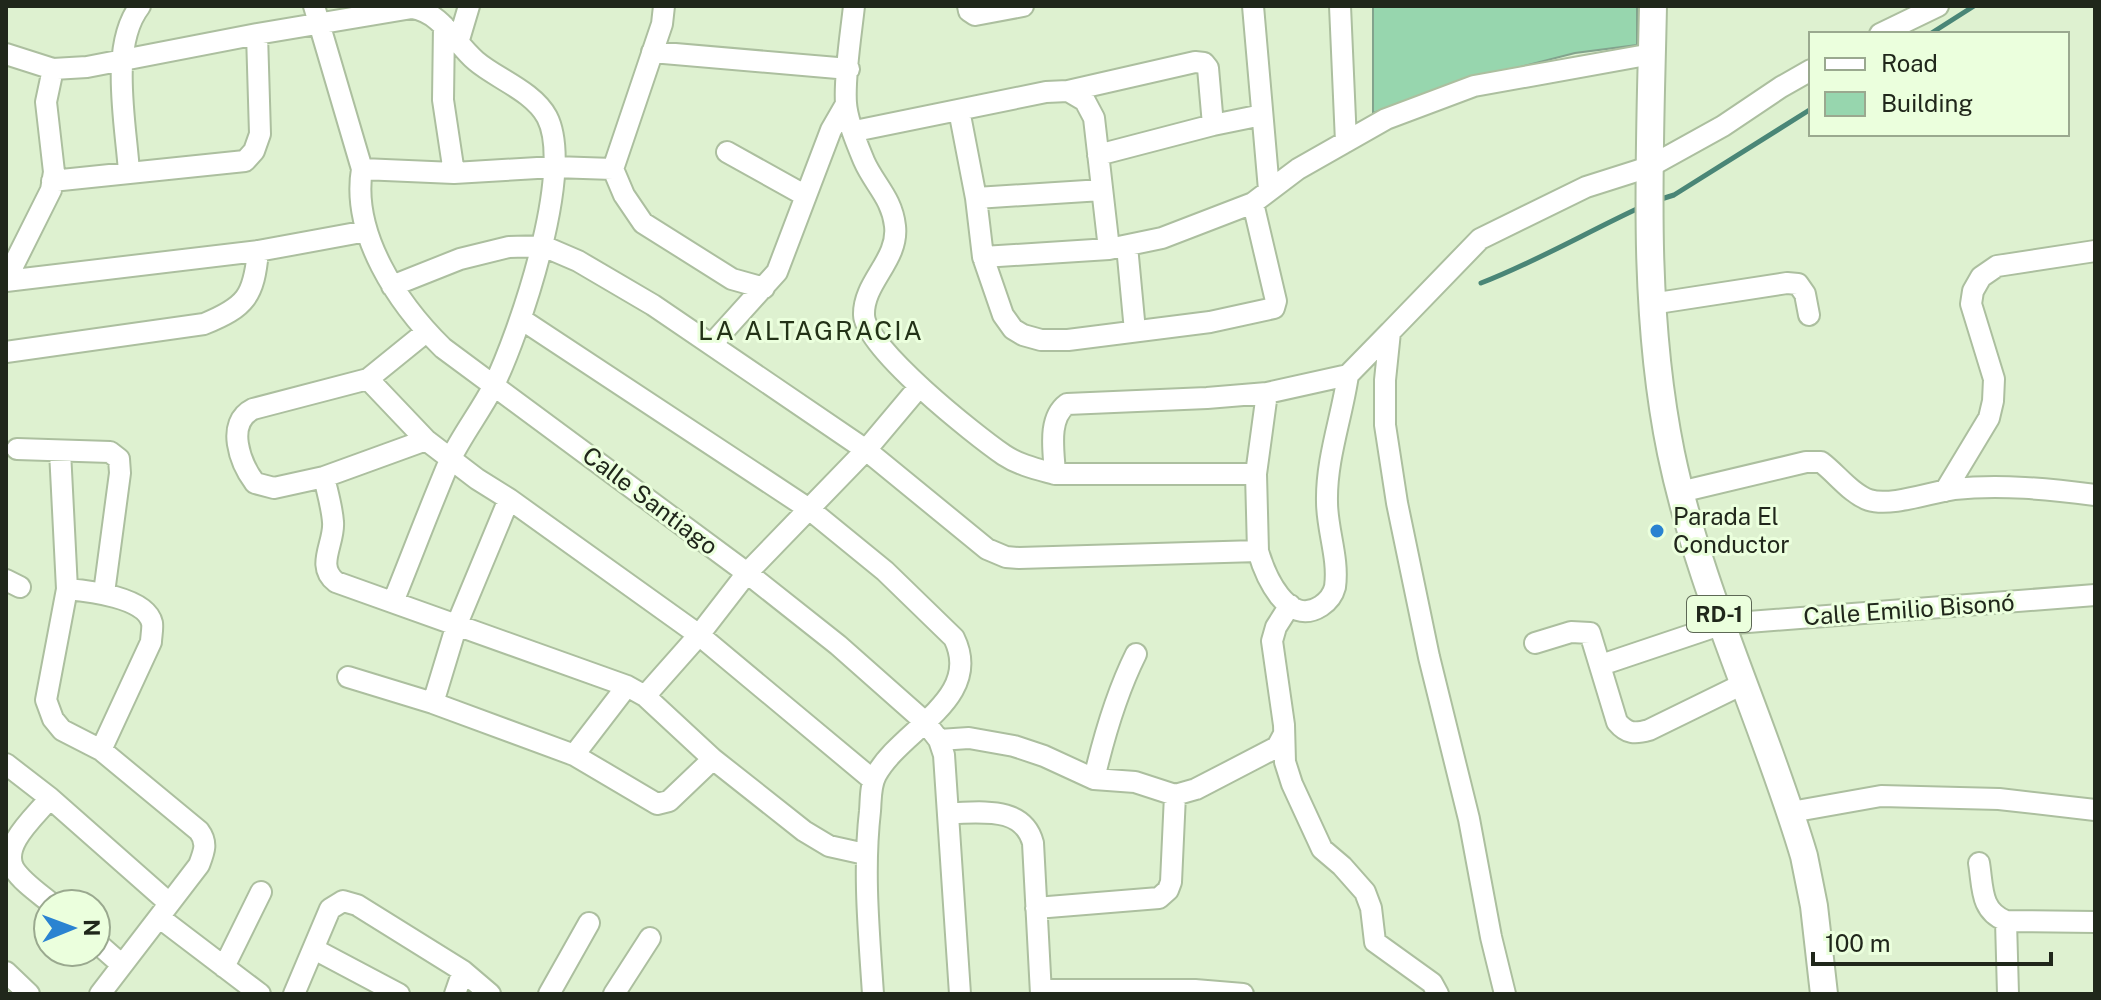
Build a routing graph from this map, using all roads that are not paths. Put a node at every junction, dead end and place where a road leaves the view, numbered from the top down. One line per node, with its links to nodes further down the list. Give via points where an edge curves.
1 (140, 6): 19 (street, via 124,36)
2 (469, 6): 15 (street)
3 (664, 6): 16 (street)
4 (854, 6): 21 (street)
5 (968, 6): 6 (street, via 975,15)
6 (1023, 6)
7 (1253, 6): 26 (street)
8 (1340, 6): 29 (street)
9 (1653, 6): 18 (main road)
10 (1938, 6): 13 (street)
11 (317, 15): 12 (street, via 412,8 433,14); 14 (street); 33 (street, Calle Santiago)
12 (444, 26): 15 (street); 36 (street, via 443,100)
13 (1884, 32)
14 (257, 34): 19 (street); 35 (street, via 260,134 245,161)
15 (458, 43): 32 (street, via 546,115)
16 (652, 52): 21 (street); 34 (street)
17 (6, 54): 20 (street)
18 (1652, 54): 29 (street, via 1474,86 1386,119); 37 (main road)
19 (121, 59): 20 (street); 35 (street)
20 (53, 69): 38 (street, via 46,102)
21 (849, 69): 24 (street)
22 (1809, 71): 37 (street)
23 (1068, 91): 25 (street); 27 (street, via 1204,63); 31 (street, via 1085,101 1094,118)
24 (846, 104): 28 (street); 40 (street)
25 (959, 110): 28 (street); 42 (street)
26 (1262, 115): 27 (street); 41 (street)
27 (1213, 125): 31 (street)
28 (855, 131): 63 (street, via 895,225 892,252 868,292 864,320)
29 (1346, 142): 41 (street)
30 (727, 152): 40 (street)
31 (1098, 155): 39 (street)
32 (554, 167): 34 (street); 36 (street); 44 (street)
33 (362, 169): 36 (street); 43 (street, Calle Santiago, via 359,189)
34 (613, 169): 51 (street, via 643,223 732,279)
35 (129, 172): 38 (street)
36 (454, 173)
37 (1649, 177): 52 (main road, RD-1); 57 (street, via 1586,187 1480,239)
38 (52, 181): 49 (street)
39 (1102, 190): 42 (street); 45 (street)
40 (806, 196): 51 (street, via 777,272)
41 (1261, 196): 45 (street, via 1162,238); 55 (street, via 1277,306 1210,322)
42 (976, 198): 48 (street)
43 (367, 231): 46 (street); 50 (street, Calle Santiago)
44 (543, 246): 50 (street, via 481,252); 54 (street); 58 (street, via 578,261)
45 (1118, 248): 48 (street); 55 (street)
46 (258, 251): 49 (street); 59 (street, via 256,278 230,314 204,324)
47 (2095, 251): 73 (street, via 1997,266 1981,277 1971,304 1994,379 1993,401 1989,418)
48 (983, 257): 55 (street, via 1003,315 1023,335 1068,340)
49 (6, 280)
50 (392, 286): 56 (street, Calle Santiago)
51 (764, 288): 58 (street)
52 (1651, 304): 53 (street, via 1787,283 1798,284 1805,294); 74 (main road, RD-1, via 1658,376)
53 (1809, 315)
54 (521, 319): 62 (street); 77 (street)
55 (1135, 331)
56 (426, 332): 61 (street); 62 (street, Calle Santiago)
57 (1390, 332): 60 (street); 139 (street, via 1385,425 1397,503)
58 (712, 344): 67 (street)
59 (6, 352)
60 (1348, 375): 64 (street); 84 (street, via 1327,504 1335,590 1315,610)
61 (368, 379): 65 (street); 72 (street, via 253,409 240,420 236,440 255,483 274,488)
62 (494, 385): 69 (street); 79 (street, Calle Santiago)
63 (919, 387): 67 (street); 70 (street, via 1005,456)
64 (1267, 393): 70 (street, via 1067,404 1055,422); 71 (street)
65 (426, 440): 69 (street); 72 (street)
66 (17, 449): 68 (street)
67 (866, 450): 77 (street); 78 (street, via 987,549 1006,557)
68 (60, 451): 80 (street); 81 (street, via 110,452 119,459)
69 (452, 458): 76 (street); 83 (street)
70 (1055, 474): 71 (street)
71 (1256, 474): 78 (street)
72 (324, 477): 83 (street, via 333,522 326,566 330,577)
73 (1945, 491): 74 (street, via 1870,500 1821,462 1806,462); 75 (street, via 2030,487)
74 (1680, 492): 86 (main road, RD-1)
75 (2095, 495)
76 (509, 499): 85 (street); 87 (street)
77 (809, 509): 79 (street); 95 (street, via 885,571 954,638 961,652 960,677)
78 (1258, 551): 84 (street, via 1274,590)
79 (747, 573): 87 (street); 95 (street, Calle Santiago)
80 (67, 589): 81 (street); 98 (street, via 46,700 62,730)
81 (104, 593): 98 (street, via 130,603 152,624 151,642)
82 (2095, 595): 86 (street, Calle Emilio Bisonó)
83 (393, 602): 85 (street)
84 (1290, 605): 96 (street, via 1272,641)
85 (457, 624): 93 (street); 94 (street)
86 (1723, 624): 90 (street, Calle Emilio Bisonó); 92 (main road, RD-1)
87 (699, 635): 93 (street); 103 (street)
88 (1535, 643): 90 (street, via 1571,632 1590,633)
89 (1136, 654): 102 (street, via 1123,679)
90 (1601, 665): 92 (street, via 1617,722 1625,731 1637,733)
91 (348, 677): 94 (street)
92 (1745, 683): 107 (main road, RD-1)
93 (636, 691): 99 (street); 100 (street)
94 (433, 703): 99 (street)
95 (925, 722): 97 (street, Calle Santiago); 103 (street)
96 (1284, 734): 104 (street, via 1277,747); 138 (street, via 1285,762 1312,831 1322,849 1365,892 1375,942 1432,983)
97 (939, 740): 102 (street, via 969,738 1014,746); 108 (street, Calle Santiago)
98 (101, 750): 114 (street, via 203,837 206,848 199,865)
99 (574, 755): 100 (street, via 657,804 669,801)
100 (713, 759): 109 (street, via 804,831 829,846)
101 (6, 764): 105 (street)
102 (1094, 779): 104 (street, via 1135,782)
103 (873, 780): 109 (street)
104 (1175, 795): 113 (street, via 1171,882 1159,898)
105 (50, 798): 111 (street, via 14,843 10,856 16,872); 114 (street)
106 (2095, 810): 107 (street, via 1999,799 1881,796)
107 (1791, 812): 140 (main road, RD-1, via 1814,906)
108 (949, 813): 113 (street, via 999,813 1024,823 1033,843); 136 (street, Calle Santiago)
109 (865, 854): 135 (street)
110 (1979, 863): 115 (street, via 1987,908)
111 (34, 888)
112 (261, 892): 122 (street)
113 (1036, 908): 125 (street)
114 (165, 911): 121 (street); 122 (street)
115 (2006, 921): 116 (street); 141 (street)
116 (2095, 922)
117 (589, 923): 133 (street)
118 (650, 938): 134 (street)
119 (314, 949): 123 (street, via 330,909 350,902); 129 (street); 130 (street)
120 (112, 956): 121 (street)
121 (122, 965): 127 (street)
122 (224, 967): 128 (street)
123 (463, 971): 131 (street); 132 (street)
124 (6, 972): 126 (street)
125 (1041, 992): 137 (street)
126 (29, 994)
127 (100, 994)
128 (260, 994)
129 (294, 994)
130 (399, 994)
131 (455, 994)
132 (490, 994)
133 (549, 994)
134 (614, 994)
135 (873, 994)
136 (960, 994)
137 (1243, 994)
138 (1438, 994)
139 (1505, 994)
140 (1824, 994)
141 (2008, 994)

